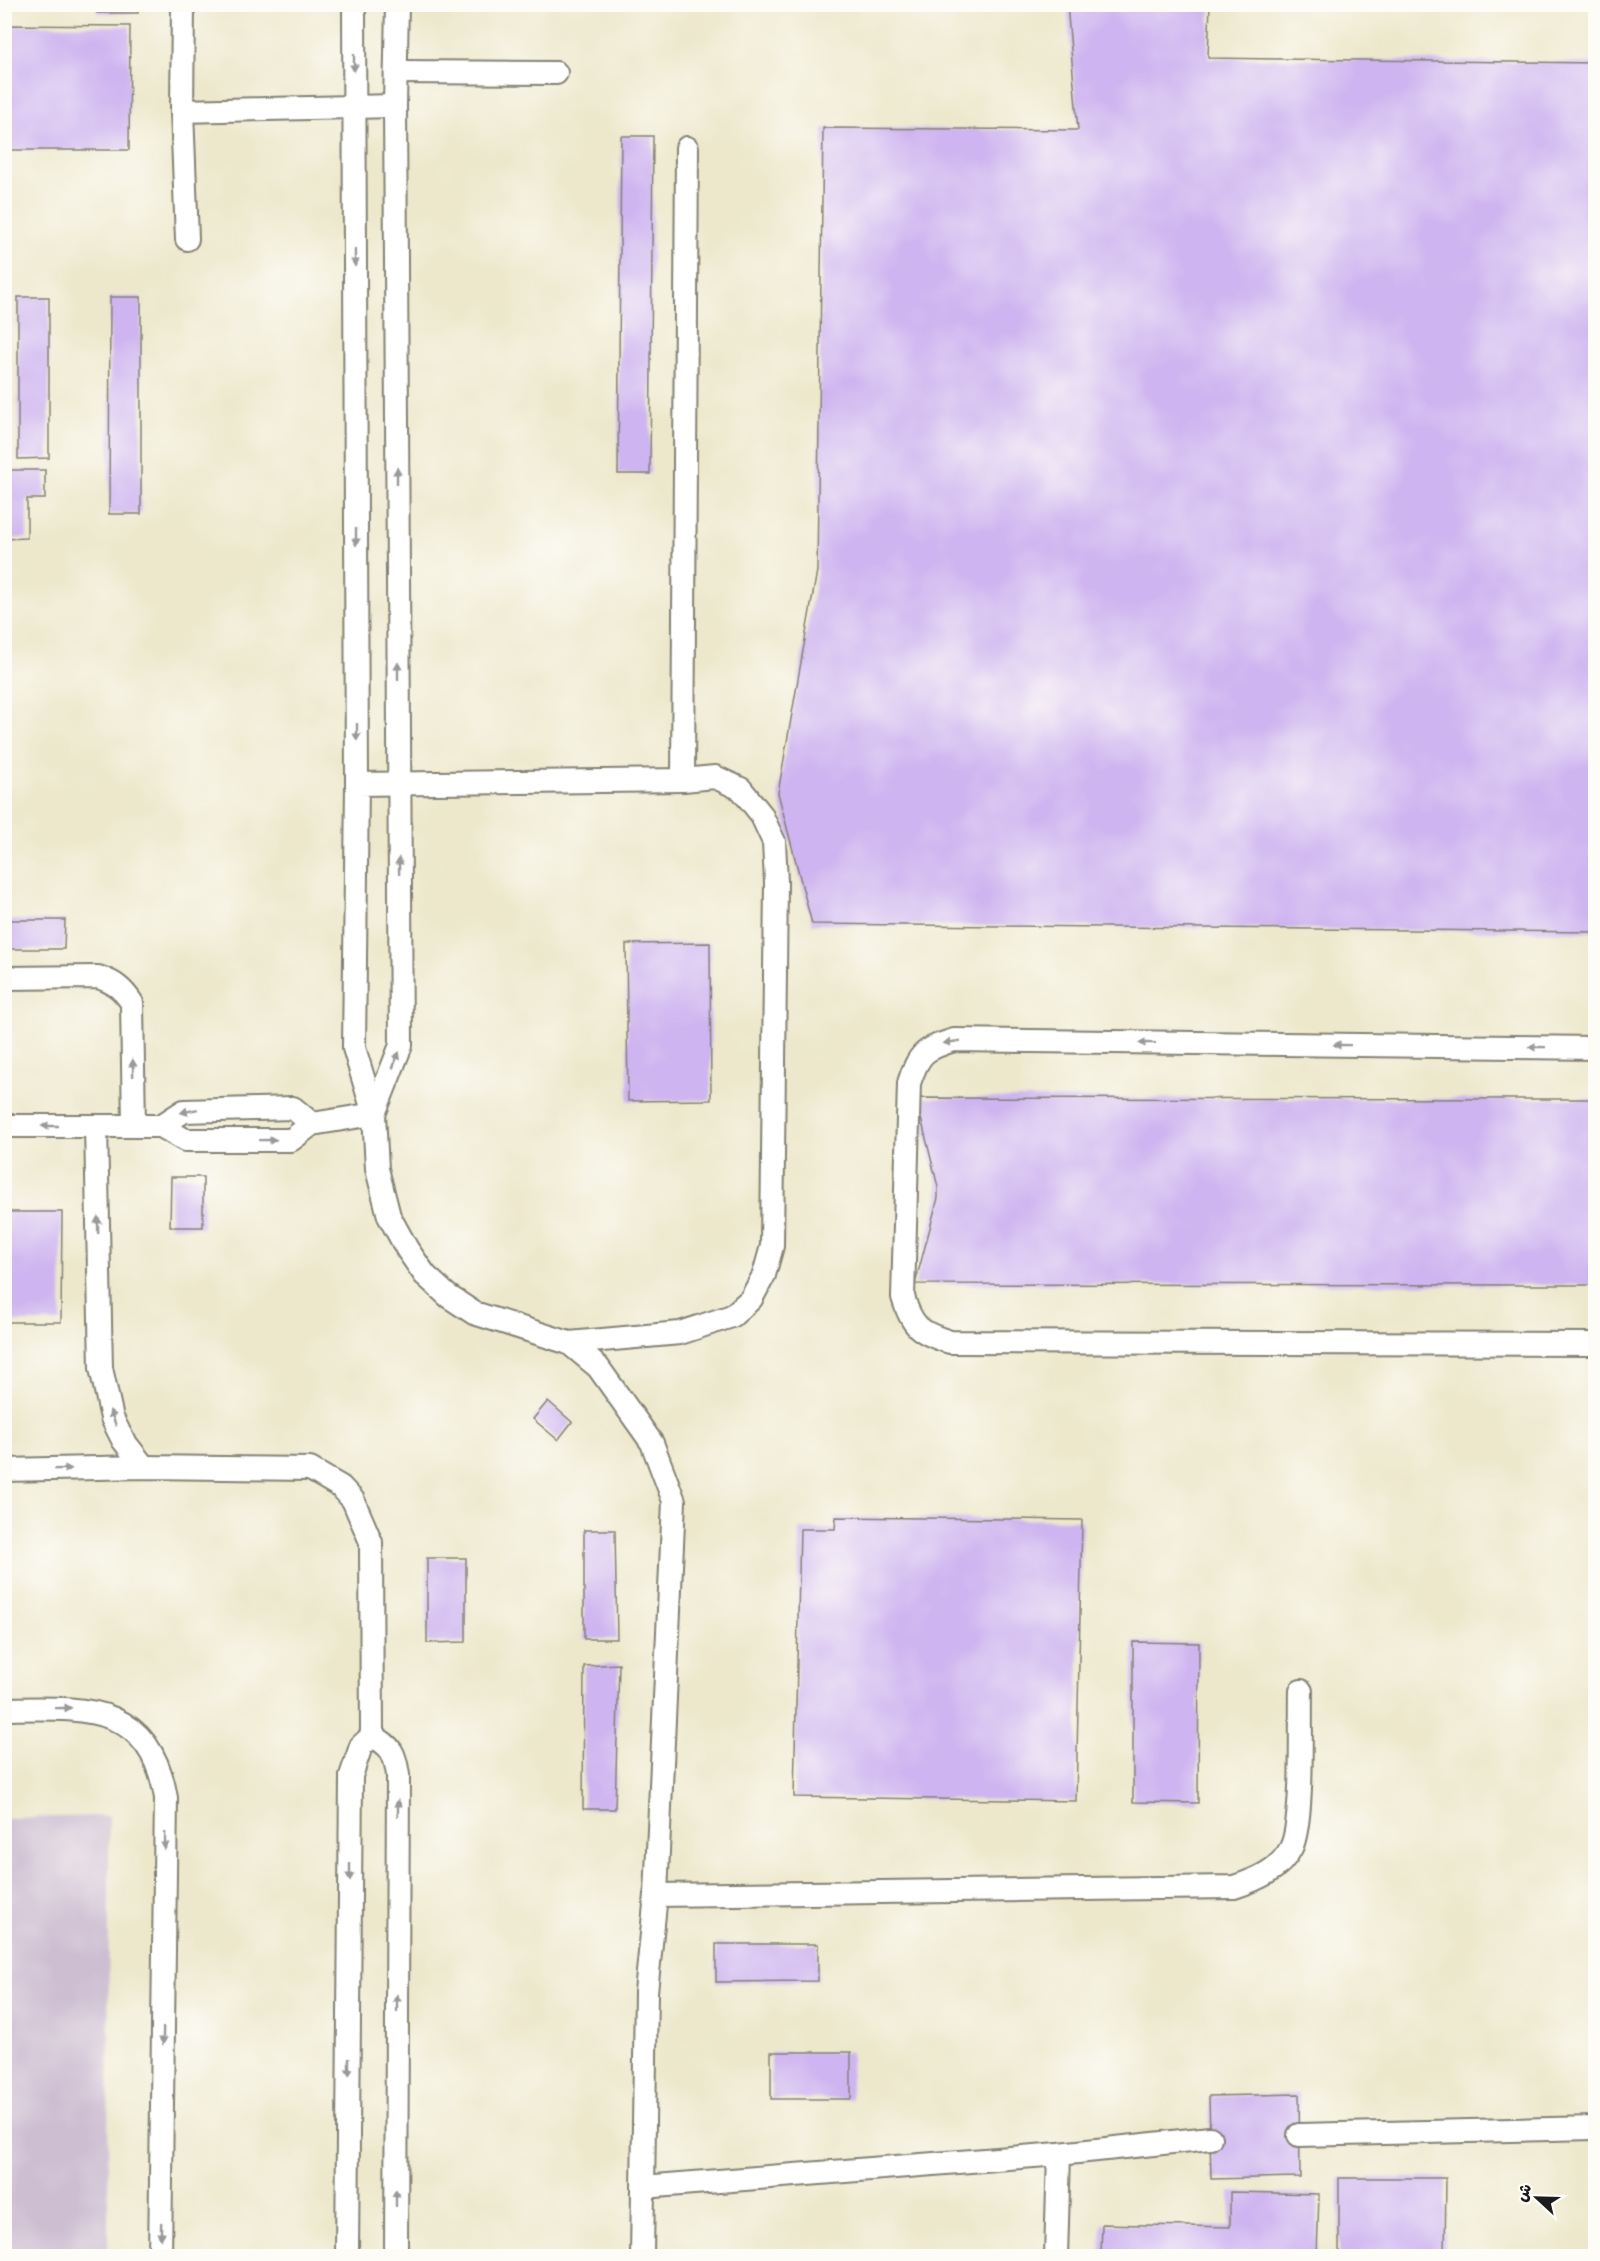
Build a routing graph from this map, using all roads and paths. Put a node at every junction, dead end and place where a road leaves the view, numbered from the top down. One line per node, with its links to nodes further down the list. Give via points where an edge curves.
1 (183, 4): 8 (lane)
2 (354, 4): 7 (lane, one-way to 7)
3 (397, 4): 4 (lane)
4 (396, 72): 5 (lane); 6 (lane)
5 (556, 73)
6 (395, 106): 7 (lane); 13 (lane, one-way to 6)
7 (354, 109): 8 (lane); 12 (lane, one-way to 12)
8 (182, 111): 10 (lane)
9 (687, 148): 11 (lane)
10 (187, 239)
11 (683, 780): 13 (lane); 22 (lane, via 715,777 741,789 761,813 774,842 772,1246 764,1275 751,1299 732,1316 680,1333)
12 (357, 784): 13 (lane); 16 (lane, via 354,1048)
13 (399, 785): 16 (lane, one-way to 13, via 401,1046)
14 (4, 978): 20 (lane, one-way to 14, via 132,1003 124,990 98,977)
15 (1596, 1048): 23 (lane, one-way to 23, via 966,1040 931,1047 917,1060 909,1083 903,1297 910,1320 927,1335 950,1342)
16 (374, 1114): 17 (lane); 22 (lane, via 376,1169 389,1216 425,1275 474,1313)
17 (312, 1124): 21 (lane, one-way to 17, via 185,1140 291,1140); 21 (lane, one-way to 21, via 293,1108 222,1107 184,1110)
18 (4, 1126): 19 (lane, one-way to 18)
19 (96, 1126): 20 (lane); 24 (lane, one-way to 19, via 112,1418 102,1377)
20 (134, 1126): 21 (lane)
21 (161, 1126)
22 (569, 1343): 29 (lane, via 598,1367 652,1443 674,1500)
23 (1596, 1344)
24 (144, 1467): 25 (lane, one-way to 24); 28 (lane, via 310,1469 341,1487 353,1500 371,1542)
25 (4, 1470)
26 (1301, 1691): 29 (lane, via 1297,1824 1291,1849 1257,1879 1234,1887)
27 (4, 1708): 35 (lane, one-way to 35, via 77,1708 115,1719 145,1743 162,1778 166,1809)
28 (372, 1736): 36 (lane, one-way to 36, via 361,1746 351,1776); 37 (lane, one-way to 28, via 398,1775 396,1755 388,1744)
29 (656, 1895): 34 (lane, via 646,1992)
30 (1596, 2128): 31 (lane)
31 (1299, 2135)
32 (1210, 2138): 33 (lane)
33 (1059, 2154): 34 (lane); 39 (lane)
34 (643, 2187): 38 (lane)
35 (160, 2256)
36 (347, 2256)
37 (396, 2256)
38 (642, 2256)
39 (1056, 2256)

